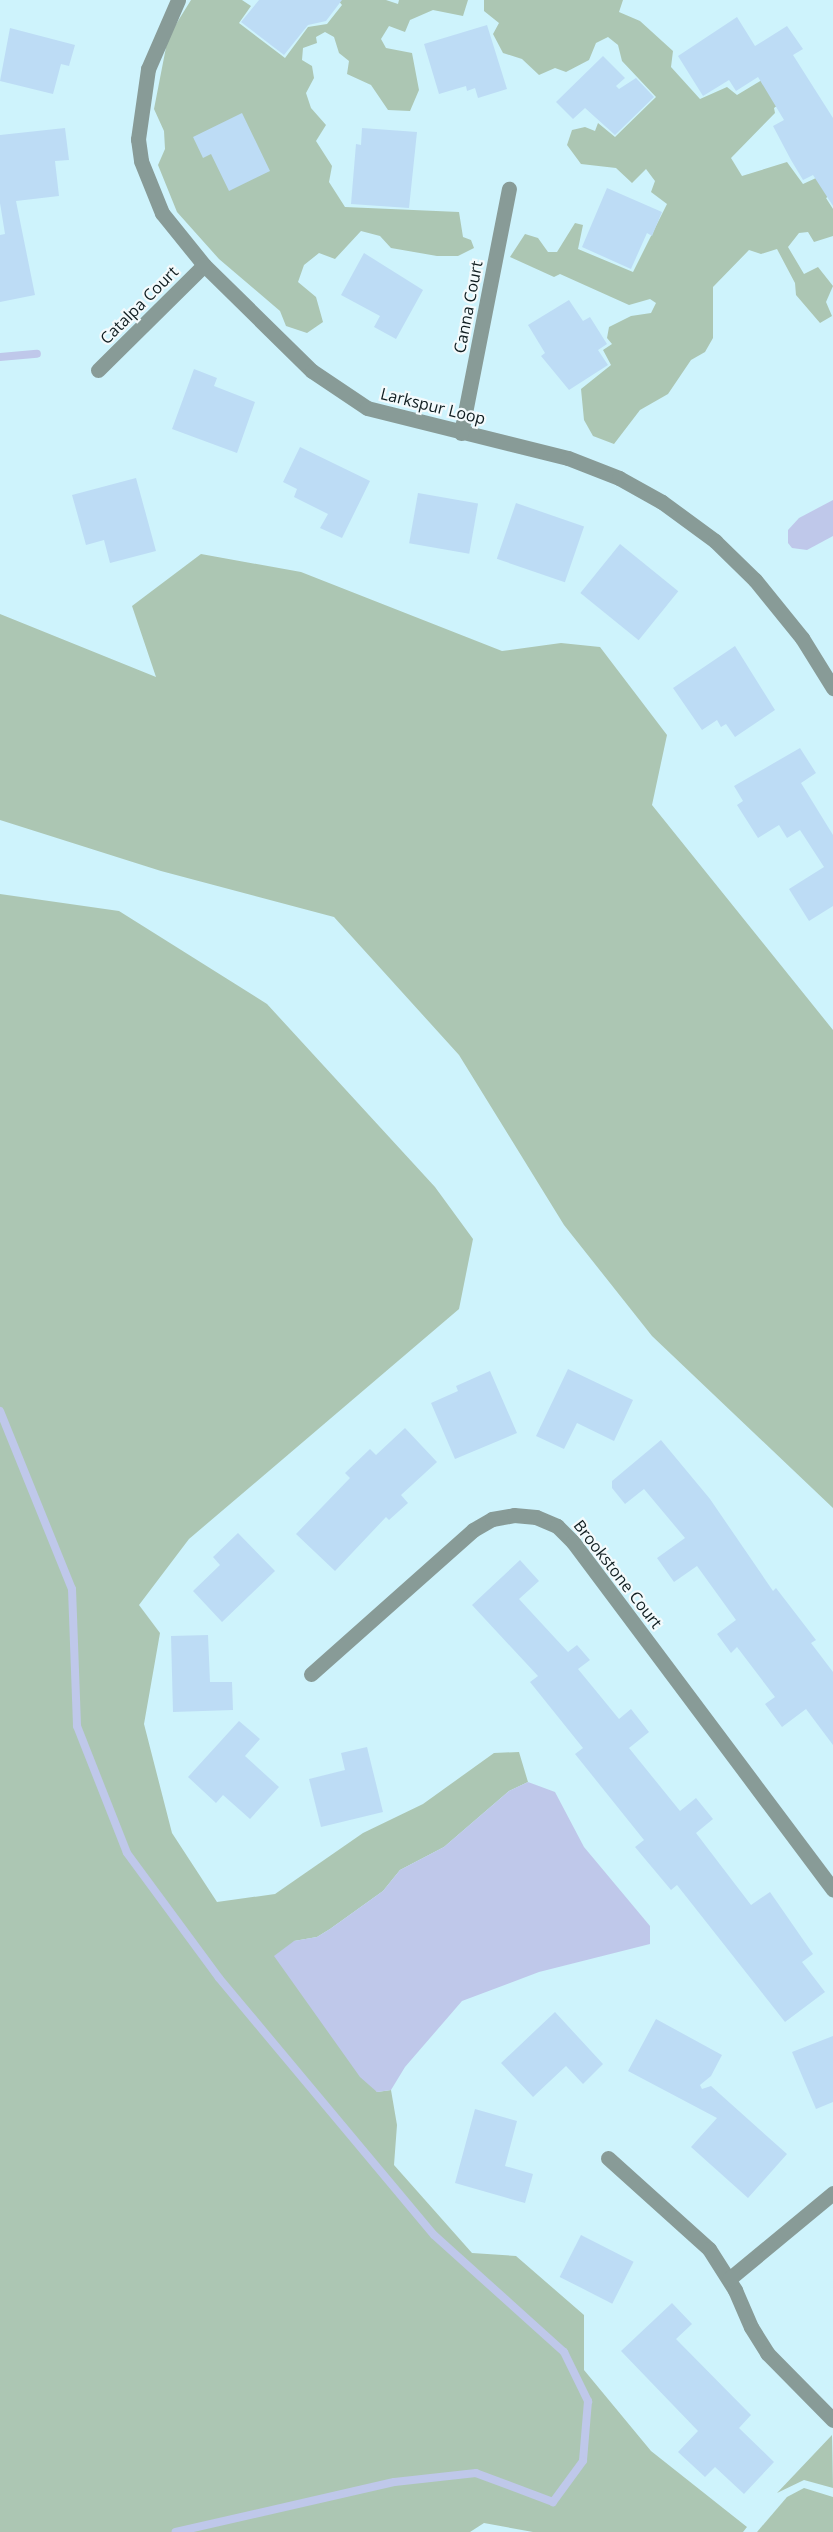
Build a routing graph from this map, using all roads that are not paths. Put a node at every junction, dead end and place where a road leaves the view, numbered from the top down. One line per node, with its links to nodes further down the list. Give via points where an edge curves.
1 (178, 0): 3 (street, Larkspur Loop, via 148,69 138,139 141,161 162,213)
2 (509, 189): 5 (street, Canna Court)
3 (204, 265): 4 (street, Catalpa Court); 5 (street, Larkspur Loop, via 312,372 339,392 398,419)
4 (98, 370)
5 (461, 433): 6 (street, Larkspur Loop, via 568,458 619,478 662,502 715,541 755,580 802,638)
6 (833, 688)
7 (311, 1674): 8 (street, Brookstone Court, via 473,1530 492,1519 536,1517 557,1526 573,1542)
8 (833, 1890)
9 (608, 2158): 11 (street, via 687,2226)
10 (833, 2193): 11 (street)
11 (729, 2279): 12 (street, via 767,2353)
12 (833, 2420)

